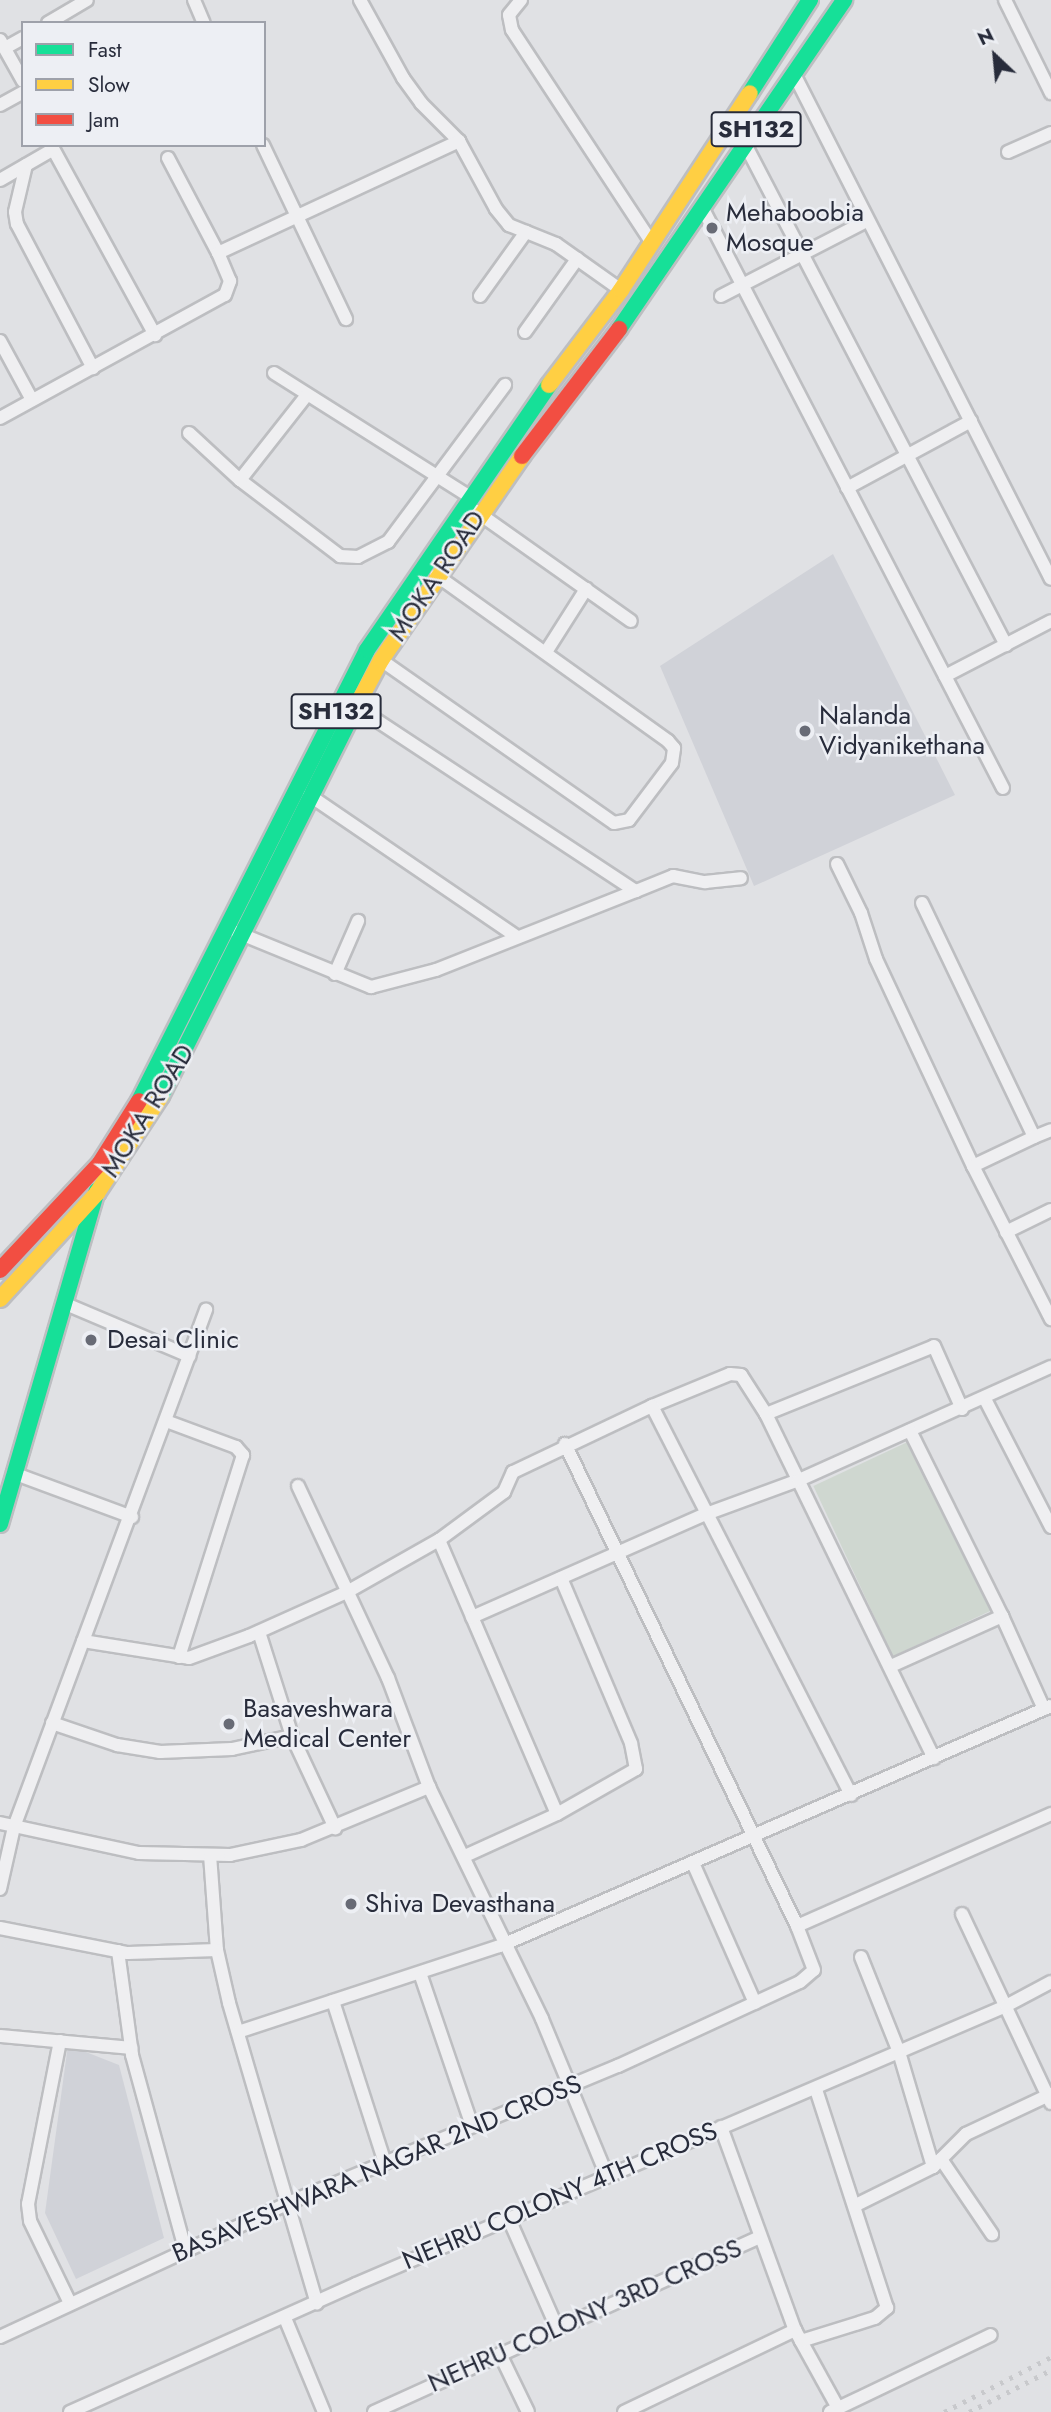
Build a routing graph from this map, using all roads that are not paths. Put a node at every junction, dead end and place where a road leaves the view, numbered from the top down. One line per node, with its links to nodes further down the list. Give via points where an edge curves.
1 (87, 0): 8 (street)
2 (194, 0): 9 (street)
3 (360, 0): 18 (street, via 421,103)
4 (521, 0): 30 (street, via 509,15 512,30)
5 (844, 0): 12 (main road, MOKA ROAD / SH132)
6 (1005, 0): 15 (street)
7 (804, 1): 30 (main road, SH132)
8 (51, 21)
9 (203, 21)
10 (21, 39): 11 (street)
11 (2, 44): 13 (street)
12 (795, 76): 19 (main road, MOKA ROAD / SH132); 28 (street)
13 (21, 77)
14 (21, 93): 16 (street)
15 (1051, 93)
16 (0, 105)
17 (1051, 133): 22 (street)
18 (459, 141): 27 (street); 29 (street, via 496,209 509,225)
19 (746, 146): 26 (main road, MOKA ROAD / SH132); 32 (street)
20 (264, 147): 27 (street)
21 (52, 148): 24 (street); 40 (street)
22 (1008, 152)
23 (168, 158): 31 (street)
24 (26, 165): 25 (street); 42 (street, via 15,212 17,224)
25 (0, 180)
26 (703, 209): 34 (street); 54 (main road, MOKA ROAD / SH132)
27 (297, 215): 31 (street); 38 (street)
28 (868, 220): 32 (street); 48 (street)
29 (526, 232): 33 (street); 36 (street)
30 (651, 242): 35 (main road, SH132)
31 (218, 254): 40 (street, via 231,290)
32 (802, 256): 34 (street); 50 (street)
33 (577, 259): 35 (street); 39 (street)
34 (742, 287): 37 (street); 53 (street)
35 (621, 290): 54 (main road, MOKA ROAD / SH132)
36 (480, 296)
37 (721, 296)
38 (346, 319)
39 (525, 332)
40 (155, 335): 42 (street)
41 (0, 341): 46 (street)
42 (93, 368): 46 (street)
43 (274, 373): 45 (street)
44 (505, 385): 51 (street)
45 (307, 395): 51 (street); 52 (street)
46 (32, 400): 47 (street)
47 (0, 418)
48 (971, 421): 50 (street); 56 (street)
49 (189, 433): 52 (street)
50 (906, 455): 53 (street); 60 (street)
51 (440, 475): 52 (street, via 388,542 358,557 340,556); 54 (street)
52 (240, 480)
53 (847, 488): 63 (street)
54 (471, 504): 55 (main road, MOKA ROAD / SH132); 57 (street); 64 (main road, MOKA ROAD / SH132, via 367,650)
55 (436, 575): 61 (street); 62 (main road, MOKA ROAD / SH132)
56 (1051, 579)
57 (586, 589): 58 (street); 61 (street)
58 (631, 621)
59 (1051, 621): 60 (street)
60 (1006, 645): 63 (street)
61 (546, 652): 62 (street, via 674,748 673,763 621,825 598,814)
62 (381, 660): 64 (main road, MOKA ROAD / SH132)
63 (945, 676): 65 (street)
64 (349, 702): 66 (main road, MOKA ROAD / SH132); 69 (street); 72 (main road, MOKA ROAD / SH132)
65 (1003, 788)
66 (309, 795): 73 (main road, MOKA ROAD / SH132); 74 (street)
67 (837, 864): 79 (street)
68 (741, 878): 69 (street, via 705,882 673,876)
69 (636, 891): 74 (street)
70 (922, 904): 77 (street)
71 (358, 921): 75 (street)
72 (226, 928): 73 (street); 78 (main road, MOKA ROAD / SH132, via 158,1072)
73 (243, 934): 75 (street); 80 (main road, MOKA ROAD / SH132, via 175,1075)
74 (517, 937): 75 (street, via 387,985 371,987)
75 (335, 974)
76 (1051, 1130): 77 (street)
77 (1034, 1137): 79 (street)
78 (100, 1163): 80 (main road); 83 (main road, SH132)
79 (973, 1166): 82 (street)
80 (97, 1193): 84 (main road, SH132); 85 (main road)
81 (1051, 1210): 82 (street)
82 (1006, 1232): 87 (street)
83 (0, 1270)
84 (0, 1300)
85 (66, 1304): 88 (street); 97 (main road)
86 (206, 1310): 88 (street)
87 (1051, 1319)
88 (189, 1356): 94 (street)
89 (1051, 1367): 90 (street)
90 (985, 1399): 92 (street); 103 (street)
91 (652, 1406): 93 (street, via 730,1374 741,1375); 96 (street); 100 (street)
92 (962, 1409): 93 (street, via 934,1346); 95 (street)
93 (766, 1415): 98 (street)
94 (166, 1421): 101 (street); 112 (street, via 236,1447 243,1455)
95 (910, 1431): 98 (street); 108 (street)
96 (565, 1444): 104 (street, via 513,1472 504,1492); 105 (street)
97 (13, 1473): 101 (street); 102 (main road)
98 (799, 1480): 100 (street); 113 (street)
99 (298, 1486): 107 (street)
100 (706, 1514): 105 (street); 119 (street)
101 (132, 1517): 111 (street)
102 (0, 1524)
103 (1051, 1527)
104 (439, 1540): 107 (street); 109 (street)
105 (618, 1553): 106 (street); 125 (street)
106 (561, 1577): 109 (street); 120 (street, via 631,1742 636,1769)
107 (347, 1592): 110 (street); 118 (street, via 388,1678)
108 (1002, 1616): 113 (street); 114 (street)
109 (472, 1617): 120 (street)
110 (259, 1632): 112 (street, via 208,1652); 116 (street)
111 (83, 1641): 112 (street); 115 (street)
112 (179, 1657)
113 (891, 1666): 117 (street)
114 (1048, 1708): 117 (street)
115 (52, 1723): 116 (street, via 117,1745 160,1752 232,1749); 123 (street)
116 (292, 1736): 124 (street)
117 (934, 1758): 119 (street)
118 (429, 1787): 124 (street); 127 (street)
119 (851, 1795): 125 (street)
120 (557, 1814): 127 (street)
121 (1051, 1814): 131 (street)
122 (0, 1823): 123 (street)
123 (14, 1827): 126 (street, via 139,1853); 129 (street)
124 (335, 1828): 126 (street, via 264,1850)
125 (754, 1837): 128 (street); 131 (street)
126 (210, 1855): 134 (street)
127 (465, 1856): 133 (street)
128 (693, 1863): 133 (street); 140 (street)
129 (0, 1889)
130 (962, 1914): 141 (street)
131 (797, 1926): 140 (street, BASAVESHWARA NAGAR 2ND CROSS, via 814,1970 800,1982)
132 (0, 1928): 135 (street)
133 (505, 1944): 137 (street); 147 (street)
134 (217, 1950): 135 (street); 142 (street)
135 (118, 1951): 145 (street)
136 (861, 1957): 146 (street)
137 (420, 1973): 139 (street); 150 (street)
138 (1051, 1982): 141 (street, NEHRU COLONY 4TH CROSS)
139 (333, 2001): 142 (street); 152 (street)
140 (755, 2003): 147 (street, BASAVESHWARA NAGAR 2ND CROSS)
141 (1006, 2006): 146 (street, NEHRU COLONY 4TH CROSS); 149 (street)
142 (238, 2032): 155 (street)
143 (0, 2036): 144 (street)
144 (60, 2041): 145 (street); 161 (street, via 28,2204 30,2221)
145 (131, 2049): 160 (street)
146 (899, 2052): 148 (street, NEHRU COLONY 4TH CROSS); 153 (street)
147 (570, 2087): 150 (street, BASAVESHWARA NAGAR 2ND CROSS); 154 (street)
148 (816, 2089): 151 (street, NEHRU COLONY 4TH CROSS); 156 (street)
149 (1050, 2098): 153 (street, via 966,2134)
150 (472, 2126): 152 (street, BASAVESHWARA NAGAR 2ND CROSS)
151 (721, 2127): 154 (street, NEHRU COLONY 4TH CROSS); 159 (street)
152 (385, 2163): 155 (street, BASAVESHWARA NAGAR 2ND CROSS)
153 (937, 2163): 156 (street); 158 (street)
154 (607, 2176): 157 (street, NEHRU COLONY 4TH CROSS)
155 (285, 2204): 160 (street, BASAVESHWARA NAGAR 2ND CROSS); 162 (street)
156 (856, 2205): 166 (street, via 886,2301 882,2315)
157 (509, 2219): 162 (street, NEHRU COLONY 4TH CROSS); 164 (street)
158 (992, 2234)
159 (758, 2238): 164 (street, NEHRU COLONY 3RD CROSS); 166 (street)
160 (185, 2249): 161 (street, BASAVESHWARA NAGAR 2ND CROSS)
161 (70, 2303): 167 (street, BASAVESHWARA NAGAR 2ND CROSS)
162 (317, 2303): 163 (street, NEHRU COLONY 4TH CROSS)
163 (285, 2318): 171 (street, NEHRU COLONY 4TH CROSS); 172 (street)
164 (557, 2329): 168 (street, NEHRU COLONY 3RD CROSS)
165 (991, 2335): 170 (street)
166 (798, 2336): 169 (street); 170 (street)
167 (0, 2337)
168 (500, 2354): 173 (street, NEHRU COLONY 3RD CROSS); 174 (street)
169 (639, 2409): 175 (street)
170 (834, 2410)
171 (70, 2412)
172 (324, 2412)
173 (374, 2412)
174 (528, 2412)
175 (624, 2412)

